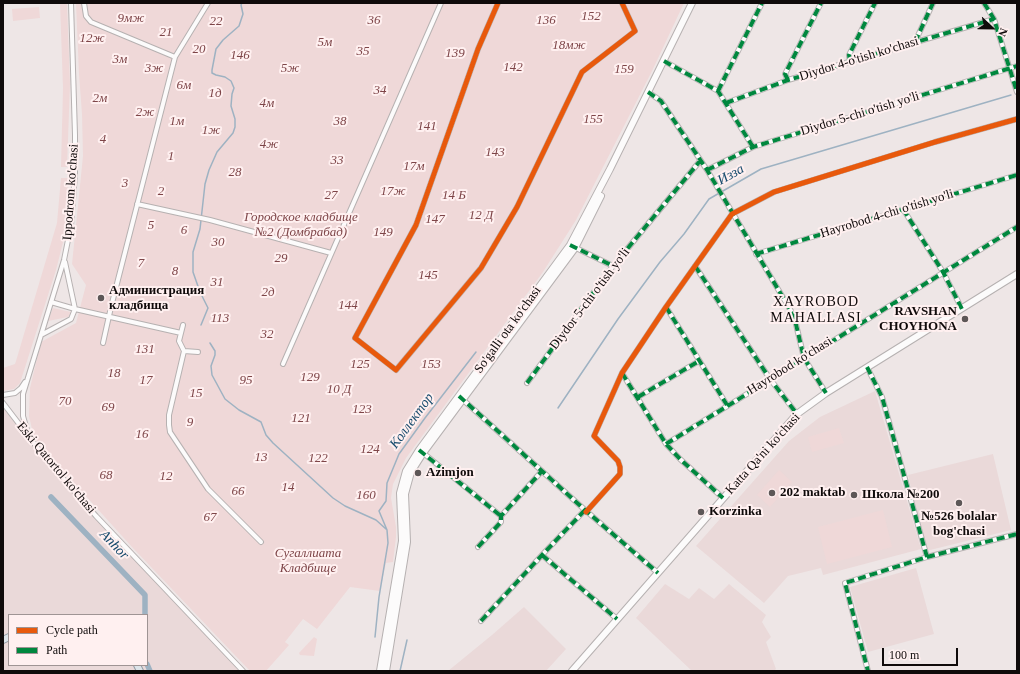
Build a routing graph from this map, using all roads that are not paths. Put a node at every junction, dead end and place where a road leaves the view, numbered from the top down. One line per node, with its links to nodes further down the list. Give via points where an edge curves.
1 (71, 3): 38 (street, Ippodrom ko'chasi, via 75,174 71,225)
2 (84, 3): 16 (street, via 86,16 91,22)
3 (208, 3): 16 (street)
4 (441, 3): 36 (street)
5 (498, 3): 6 (street, via 478,49 416,224 355,338 396,370 481,268 517,207 582,72 635,31)
6 (622, 3)
7 (692, 3): 17 (main road, So'galli ota ko'chasi)
8 (696, 3): 17 (main road, So'galli ota ko'chasi)
9 (762, 3): 22 (street)
10 (821, 3): 21 (street, via 785,74)
11 (874, 3): 18 (street, via 849,55)
12 (933, 3): 15 (street)
13 (984, 3): 14 (street)
14 (994, 19): 15 (street, Diydor 4-o'tish ko'chasi); 20 (street)
15 (914, 42): 18 (street, Diydor 4-o'tish ko'chasi)
16 (175, 57): 31 (street)
17 (665, 62): 22 (street); 24 (main road, So'galli ota ko'chasi)
18 (850, 62): 21 (street, Diydor 4-o'tish ko'chasi)
19 (1017, 66): 20 (street, Diydor 5-chi o'tish yo'li)
20 (1009, 68): 23 (street); 27 (street, Diydor 5-chi o'tish yo'li)
21 (788, 80): 25 (street, Diydor 4-o'tish ko'chasi)
22 (718, 91): 25 (street)
23 (1017, 92)
24 (650, 93): 28 (street, via 661,101); 35 (main road, So'galli ota ko'chasi)
25 (726, 103): 27 (street)
26 (1017, 120): 33 (street, via 935,142 774,192)
27 (753, 147): 29 (street, Diydor 5-chi o'tish yo'li)
28 (700, 161): 29 (street); 39 (street, Diydor 5-chi o'tish yo'li)
29 (707, 170): 33 (street)
30 (1017, 175): 32 (street, Hayrobod 4-chi o'tish yo'li)
31 (137, 204): 36 (street, via 210,220); 47 (street)
32 (904, 209): 37 (street, Hayrobod 4-chi o'tish yo'li); 41 (street)
33 (732, 214): 37 (street); 40 (street)
34 (1017, 227): 41 (street, Hayrobod ko'chasi)
35 (573, 246): 39 (street); 64 (main road, So'galli ota ko'chasi)
36 (331, 253): 56 (street)
37 (756, 254): 54 (street, via 794,316)
38 (64, 260): 43 (street, Ippodrom ko'chasi); 45 (street)
39 (613, 266): 61 (street, Diydor 5-chi o'tish yo'li)
40 (695, 266): 44 (street); 60 (street)
41 (942, 272): 46 (street); 54 (street, Hayrobod ko'chasi)
42 (1017, 274): 46 (main road, Katta Qa'ni ko'chasi)
43 (51, 302): 45 (street); 50 (street, Ippodrom ko'chasi)
44 (666, 307): 55 (street); 58 (street)
45 (75, 309): 47 (street); 50 (street, via 71,319)
46 (962, 309): 57 (main road, Katta Qa'ni ko'chasi)
47 (109, 317): 49 (street); 51 (street)
48 (183, 326): 49 (street)
49 (181, 334): 52 (street, via 179,341)
50 (41, 335): 59 (street, Ippodrom ko'chasi)
51 (103, 343)
52 (184, 351): 53 (street); 77 (street, via 169,415 170,432 208,489)
53 (198, 352)
54 (804, 358): 60 (street, Hayrobod ko'chasi); 62 (street)
55 (699, 361): 65 (street); 67 (street)
56 (283, 364)
57 (867, 367): 62 (main road, Katta Qa'ni ko'chasi); 80 (street, via 882,397)
58 (622, 372): 65 (street); 74 (street, via 594,436 618,461 620,474)
59 (28, 374): 63 (street, Ippodrom ko'chasi, via 18,391); 69 (street, Ippodrom ko'chasi, via 22,410)
60 (770, 379): 67 (street, Hayrobod ko'chasi); 68 (street)
61 (526, 383)
62 (826, 393): 68 (main road, Katta Qa'ni ko'chasi)
63 (3, 395)
64 (461, 398): 71 (main road, So'galli ota ko'chasi); 72 (street)
65 (638, 398): 70 (street)
66 (3, 403): 69 (street, Eski Qatortol ko'chasi)
67 (727, 405): 70 (street, Hayrobod ko'chasi)
68 (797, 414): 73 (main road, Katta Qa'ni ko'chasi)
69 (29, 437): 84 (street, Eski Qatortol ko'chasi, via 96,516)
70 (666, 444): 73 (street)
71 (421, 451): 75 (street); 85 (main road, So'galli ota ko'chasi, via 406,471 400,493 402,542); 86 (main road, So'galli ota ko'chasi, via 406,486 407,542)
72 (542, 471): 74 (street); 75 (street)
73 (723, 498): 81 (main road, Katta Qa'ni ko'chasi)
74 (585, 511): 79 (street); 81 (street)
75 (502, 516): 78 (street, via 500,522)
76 (1017, 534): 80 (street)
77 (262, 542)
78 (478, 546)
79 (542, 555): 82 (street); 83 (street)
80 (927, 558): 88 (street, via 845,583)
81 (658, 573): 82 (main road, Katta Qa'ni ko'chasi)
82 (618, 619): 87 (main road, Katta Qa'ni ko'chasi)
83 (481, 621)
84 (243, 671)
85 (380, 671)
86 (386, 671)
87 (572, 671)
88 (868, 671)

